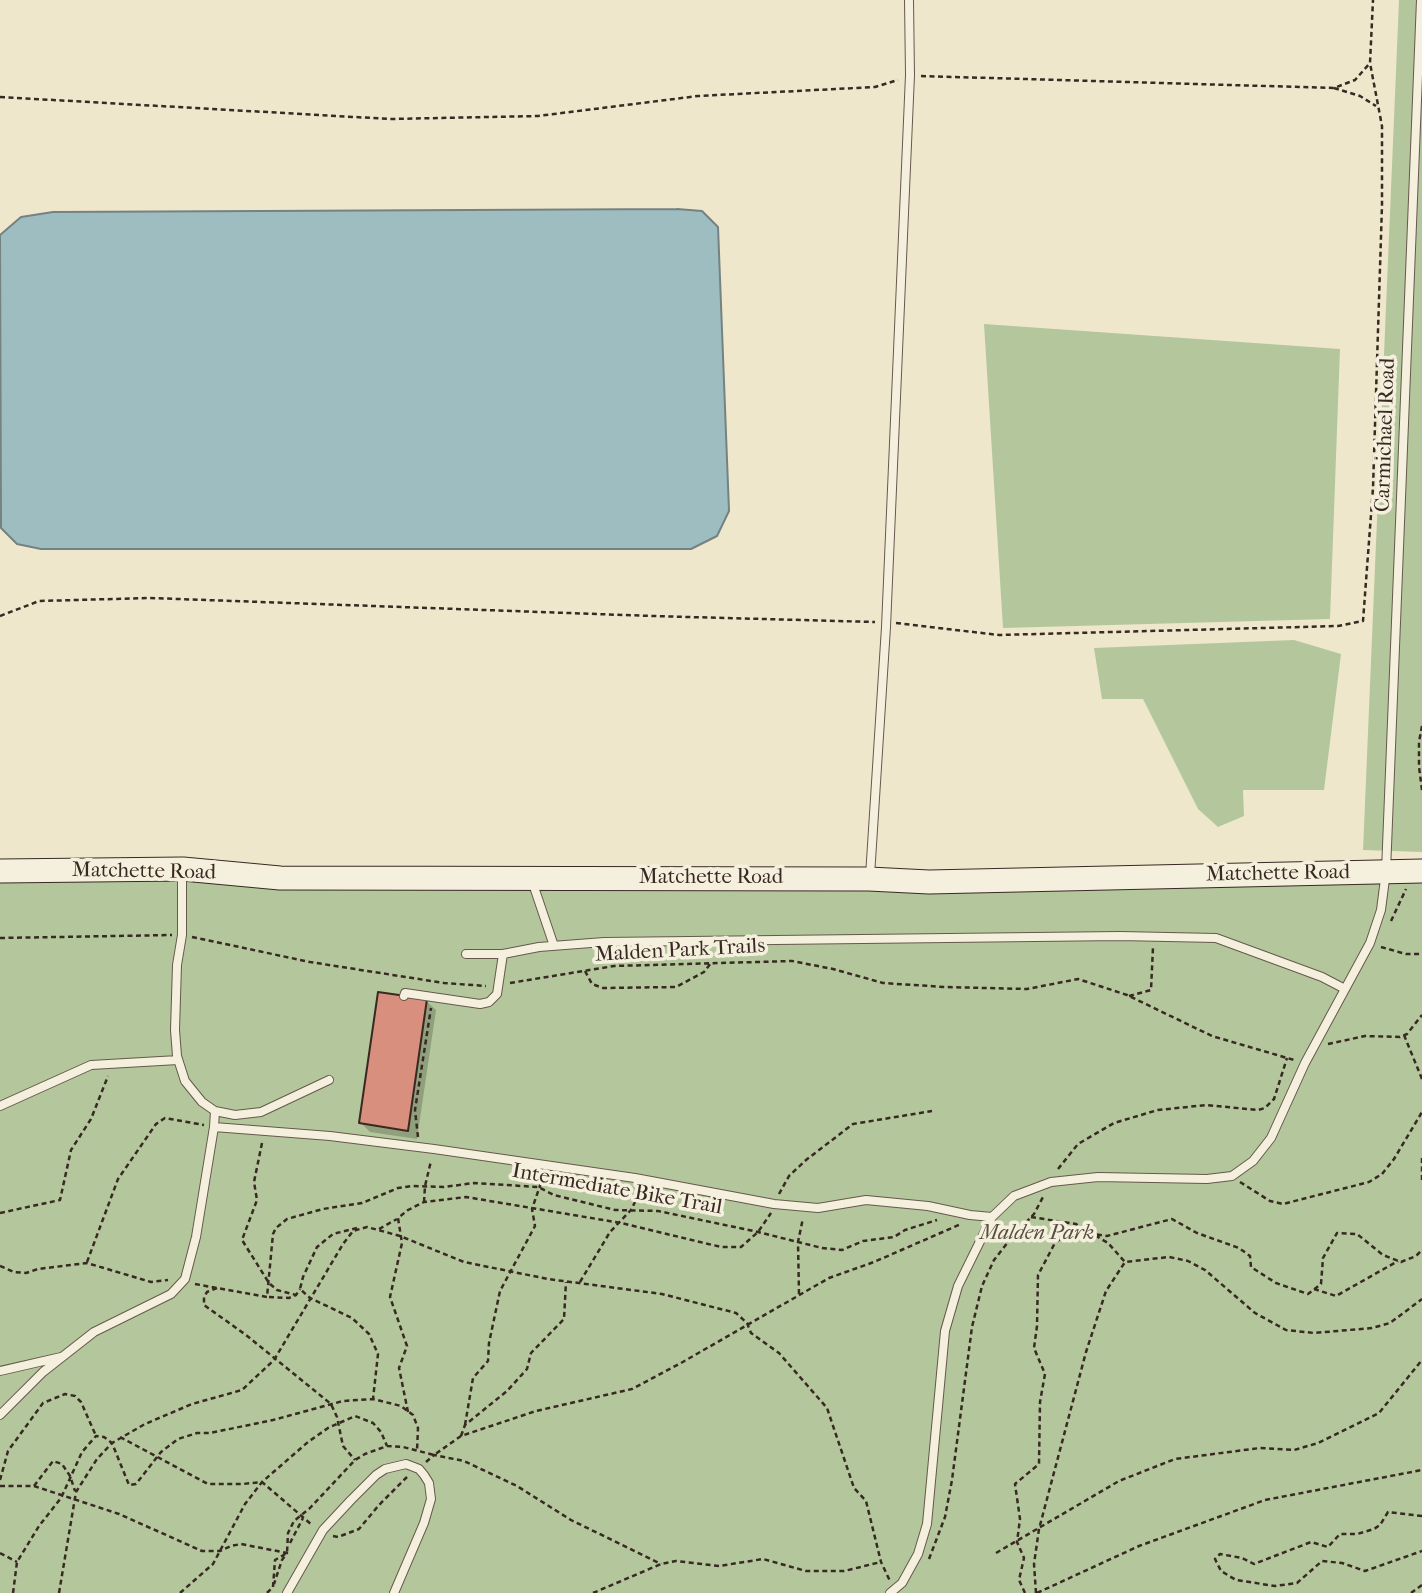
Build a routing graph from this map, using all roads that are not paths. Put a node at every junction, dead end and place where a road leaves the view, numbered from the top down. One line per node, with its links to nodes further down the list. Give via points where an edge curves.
1 (909, 0): 8 (lane, via 886,622)
2 (1421, 0): 5 (lane, Carmichael Road)
3 (183, 869): 4 (main road, Matchette Road); 7 (main road, Matchette Road, via 280,878); 14 (lane, via 175,1030)
4 (0, 871)
5 (1386, 871): 6 (main road, Matchette Road); 8 (main road, Matchette Road, via 929,882); 12 (lane, Carmichael Road, via 1381,910 1370,943)
6 (1422, 872)
7 (531, 878): 8 (main road, Matchette Road); 9 (lane)
8 (869, 879)
9 (554, 946): 11 (lane); 12 (lane, via 1216,938)
10 (466, 954): 11 (lane)
11 (503, 954): 13 (lane, via 494,999 480,1004)
12 (1345, 989): 19 (lane, Carmichael Road, via 1271,1138 1253,1161 1232,1176 1051,1182 1014,1196)
13 (404, 996)
14 (178, 1060): 16 (lane, via 91,1065); 17 (lane, via 185,1081)
15 (330, 1080): 17 (lane, via 261,1112 235,1115)
16 (0, 1106)
17 (215, 1111): 18 (lane)
18 (214, 1127): 19 (lane, via 330,1136 548,1164 774,1204 818,1208 866,1200); 20 (lane, via 196,1237 183,1281 171,1294 94,1332)
19 (992, 1217): 23 (lane, via 951,1307 927,1524 918,1554)
20 (64, 1356): 21 (lane); 22 (lane)
21 (0, 1371)
22 (0, 1415)
23 (893, 1591)
24 (288, 1593): 25 (lane, via 321,1533 376,1475 406,1464 419,1469 429,1483 431,1499)
25 (394, 1593)

